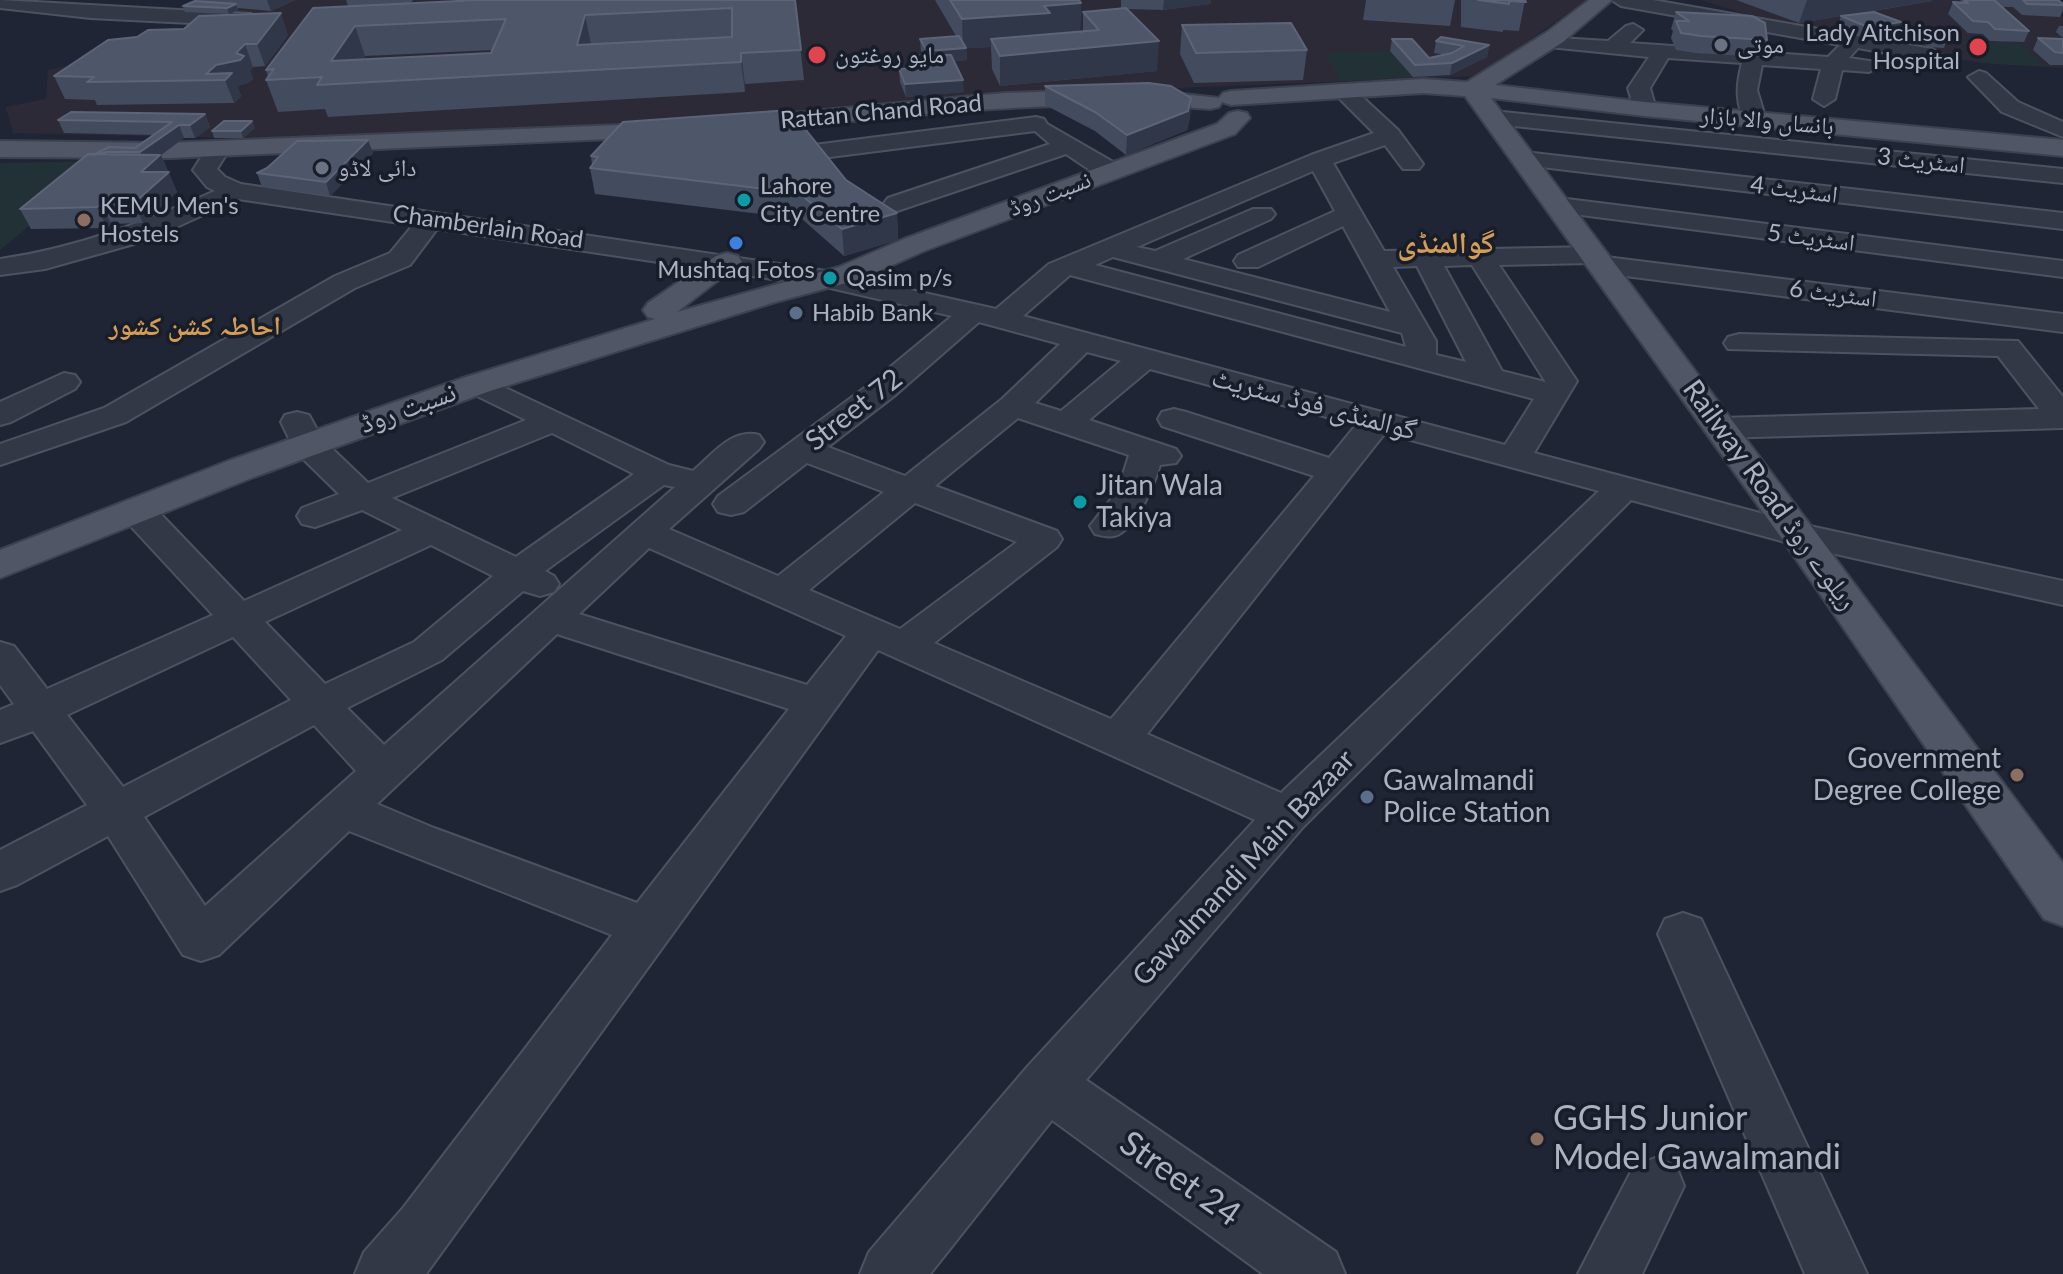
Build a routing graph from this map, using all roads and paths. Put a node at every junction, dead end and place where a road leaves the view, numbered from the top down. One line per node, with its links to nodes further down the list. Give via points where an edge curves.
1 (1602, 0): 6 (main road)
2 (1621, 0): 7 (street)
3 (0, 2): 5 (street)
4 (1649, 14): 8 (street)
5 (251, 20)
6 (1549, 41): 8 (street); 15 (main road)
7 (1854, 41): 10 (street); 12 (street)
8 (1613, 48): 9 (street)
9 (1662, 52): 11 (street); 20 (street, via 1639,88)
10 (1932, 55)
11 (1753, 58): 12 (street); 22 (street, via 1746,90)
12 (1833, 64): 13 (street); 17 (street)
13 (1904, 68)
14 (1979, 77): 26 (street, via 2010,107)
15 (1474, 98): 16 (main road, via 1432,94); 19 (main road, via 1408,86); 20 (main road, بانساں والا بازار); 34 (main road, Railway Road ریلوے روڈ); 38 (street, اسٹریٹ 3)
16 (1351, 99): 19 (main road); 27 (street)
17 (1824, 99)
18 (1005, 100): 19 (main road, Rattan Chand Road, via 1137,96); 21 (main road, Rattan Chand Road); 23 (street)
19 (1234, 108): 36 (main road, نسبت روڈ, via 1226,129)
20 (1645, 109): 22 (main road, بانساں والا بازار)
21 (794, 120): 24 (main road, Rattan Chand Road); 28 (street, via 820,162)
22 (1755, 120): 30 (main road, بانساں والا بازار)
23 (1036, 124): 28 (street); 29 (street)
24 (721, 127)
25 (692, 129): 33 (main road)
26 (2063, 130)
27 (1390, 135): 35 (street); 37 (street)
28 (878, 144): 40 (street)
29 (1066, 146): 36 (street); 40 (street)
30 (2029, 146): 31 (main road, بانساں والا بازار); 38 (street)
31 (2063, 148)
32 (0, 149): 33 (main road)
33 (217, 150): 39 (street, via 205,170)
34 (1524, 159): 42 (main road, Railway Road ریلوے روڈ); 45 (street, اسٹریٹ 4)
35 (1411, 164)
36 (1111, 171): 47 (main road, نسبت روڈ)
37 (1326, 172): 43 (street); 48 (street, Street 72); 52 (street, via 1296,199)
38 (2059, 181)
39 (235, 191): 44 (street, Chamberlain Road); 56 (street, via 139,234 45,261)
40 (923, 194): 41 (street)
41 (897, 203)
42 (1559, 206): 53 (main road, Railway Road ریلوے روڈ); 57 (street, اسٹریٹ 5)
43 (1349, 214): 51 (street); 59 (street, via 1248,261)
44 (431, 219): 54 (street, Chamberlain Road); 83 (street, via 400,259 345,282 115,415)
45 (2063, 221)
46 (890, 228): 47 (street)
47 (914, 245): 58 (main road, نسبت روڈ, via 850,273)
48 (1111, 248): 52 (street); 55 (street, Street 72)
49 (1480, 257): 50 (street, اسٹریٹ 6); 53 (street, اسٹریٹ 6); 71 (street, via 1561,381)
50 (1426, 258): 51 (street, اسٹریٹ 6); 68 (street)
51 (1375, 259): 59 (street)
52 (1157, 260): 63 (street)
53 (1598, 260): 62 (street, اسٹریٹ 6); 79 (main road, Railway Road ریلوے روڈ)
54 (727, 262): 58 (street, Chamberlain Road); 60 (main road)
55 (1068, 266): 61 (street, Street 72); 67 (street)
56 (0, 267)
57 (2063, 269)
58 (814, 277): 60 (main road, نسبت روڈ); 61 (street, گوالمنڈی فوڈ سٹریٹ); 70 (main road, نسبت روڈ)
59 (1397, 299): 63 (street)
60 (659, 310): 80 (main road, نسبت روڈ, via 496,357)
61 (987, 316): 64 (street, گوالمنڈی فوڈ سٹریٹ); 82 (street, Street 72)
62 (2063, 323)
63 (1413, 327): 67 (street, via 1421,341)
64 (1081, 341): 66 (street, گوالمنڈی فوڈ سٹریٹ); 72 (street)
65 (1739, 343): 73 (street, via 2007,347)
66 (1144, 358): 76 (street, گوالمنڈی فوڈ سٹریٹ); 78 (street)
67 (1421, 360): 68 (street)
68 (1490, 378): 71 (street)
69 (64, 382): 74 (street)
70 (478, 384): 77 (street); 80 (main road, نسبت روڈ)
71 (1553, 394): 84 (street)
72 (1013, 406): 78 (street); 88 (street)
73 (2060, 411): 79 (street)
74 (0, 415)
75 (1174, 419): 85 (street)
76 (1377, 421): 84 (street, گوالمنڈی فوڈ سٹریٹ); 85 (street)
77 (551, 422): 86 (street); 90 (street)
78 (1066, 423): 93 (street, via 1156,453)
79 (1721, 428): 97 (main road, Railway Road ریلوے روڈ)
80 (302, 433): 90 (street); 91 (main road, نسبت روڈ); 96 (main road, نسبت روڈ)
81 (747, 442): 89 (street)
82 (804, 450): 88 (street); 89 (street, Street 72)
83 (0, 455)
84 (1514, 458): 87 (street, گوالمنڈی فوڈ سٹریٹ)
85 (1336, 472): 109 (street)
86 (658, 473): 89 (street); 99 (street)
87 (1624, 487): 97 (street, گوالمنڈی فوڈ سٹریٹ); 113 (street, Gawalmandi Main Bazaar)
88 (910, 489): 100 (street); 104 (street, via 1044,539)
89 (716, 494): 95 (street)
90 (363, 497): 92 (street); 94 (street)
91 (138, 512): 98 (main road, نسبت روڈ); 103 (street)
92 (315, 516)
93 (1108, 526)
94 (428, 532): 99 (street); 103 (street)
95 (644, 532): 100 (street); 102 (street)
96 (0, 533)
97 (1800, 535): 101 (street, گوالمنڈی فوڈ سٹریٹ); 115 (main road, Railway Road ریلوے روڈ)
98 (0, 565)
99 (517, 575): 102 (street); 106 (street, via 428,651)
100 (781, 593): 104 (street)
101 (2063, 593)
102 (562, 608): 107 (street); 110 (street)
103 (241, 619): 106 (street); 108 (street)
104 (886, 640): 107 (street); 109 (street)
105 (0, 656): 108 (street)
106 (321, 703): 110 (street); 112 (street)
107 (817, 703): 116 (street)
108 (19, 719): 112 (street)
109 (1120, 738): 113 (street)
110 (382, 771): 111 (street)
111 (341, 808): 112 (street, via 201,940); 116 (street)
112 (116, 811): 114 (street)
113 (1287, 815): 118 (street, Gawalmandi Main Bazaar)
114 (0, 872)
115 (2063, 904)
116 (647, 927): 120 (street)
117 (1683, 934): 124 (street)
118 (1047, 1084): 121 (street, Gawalmandi Main Bazaar); 122 (street, Street 24)
119 (1655, 1186): 123 (street)
120 (386, 1274)
121 (891, 1274)
122 (1314, 1274)
123 (1609, 1274)
124 (1836, 1274)

